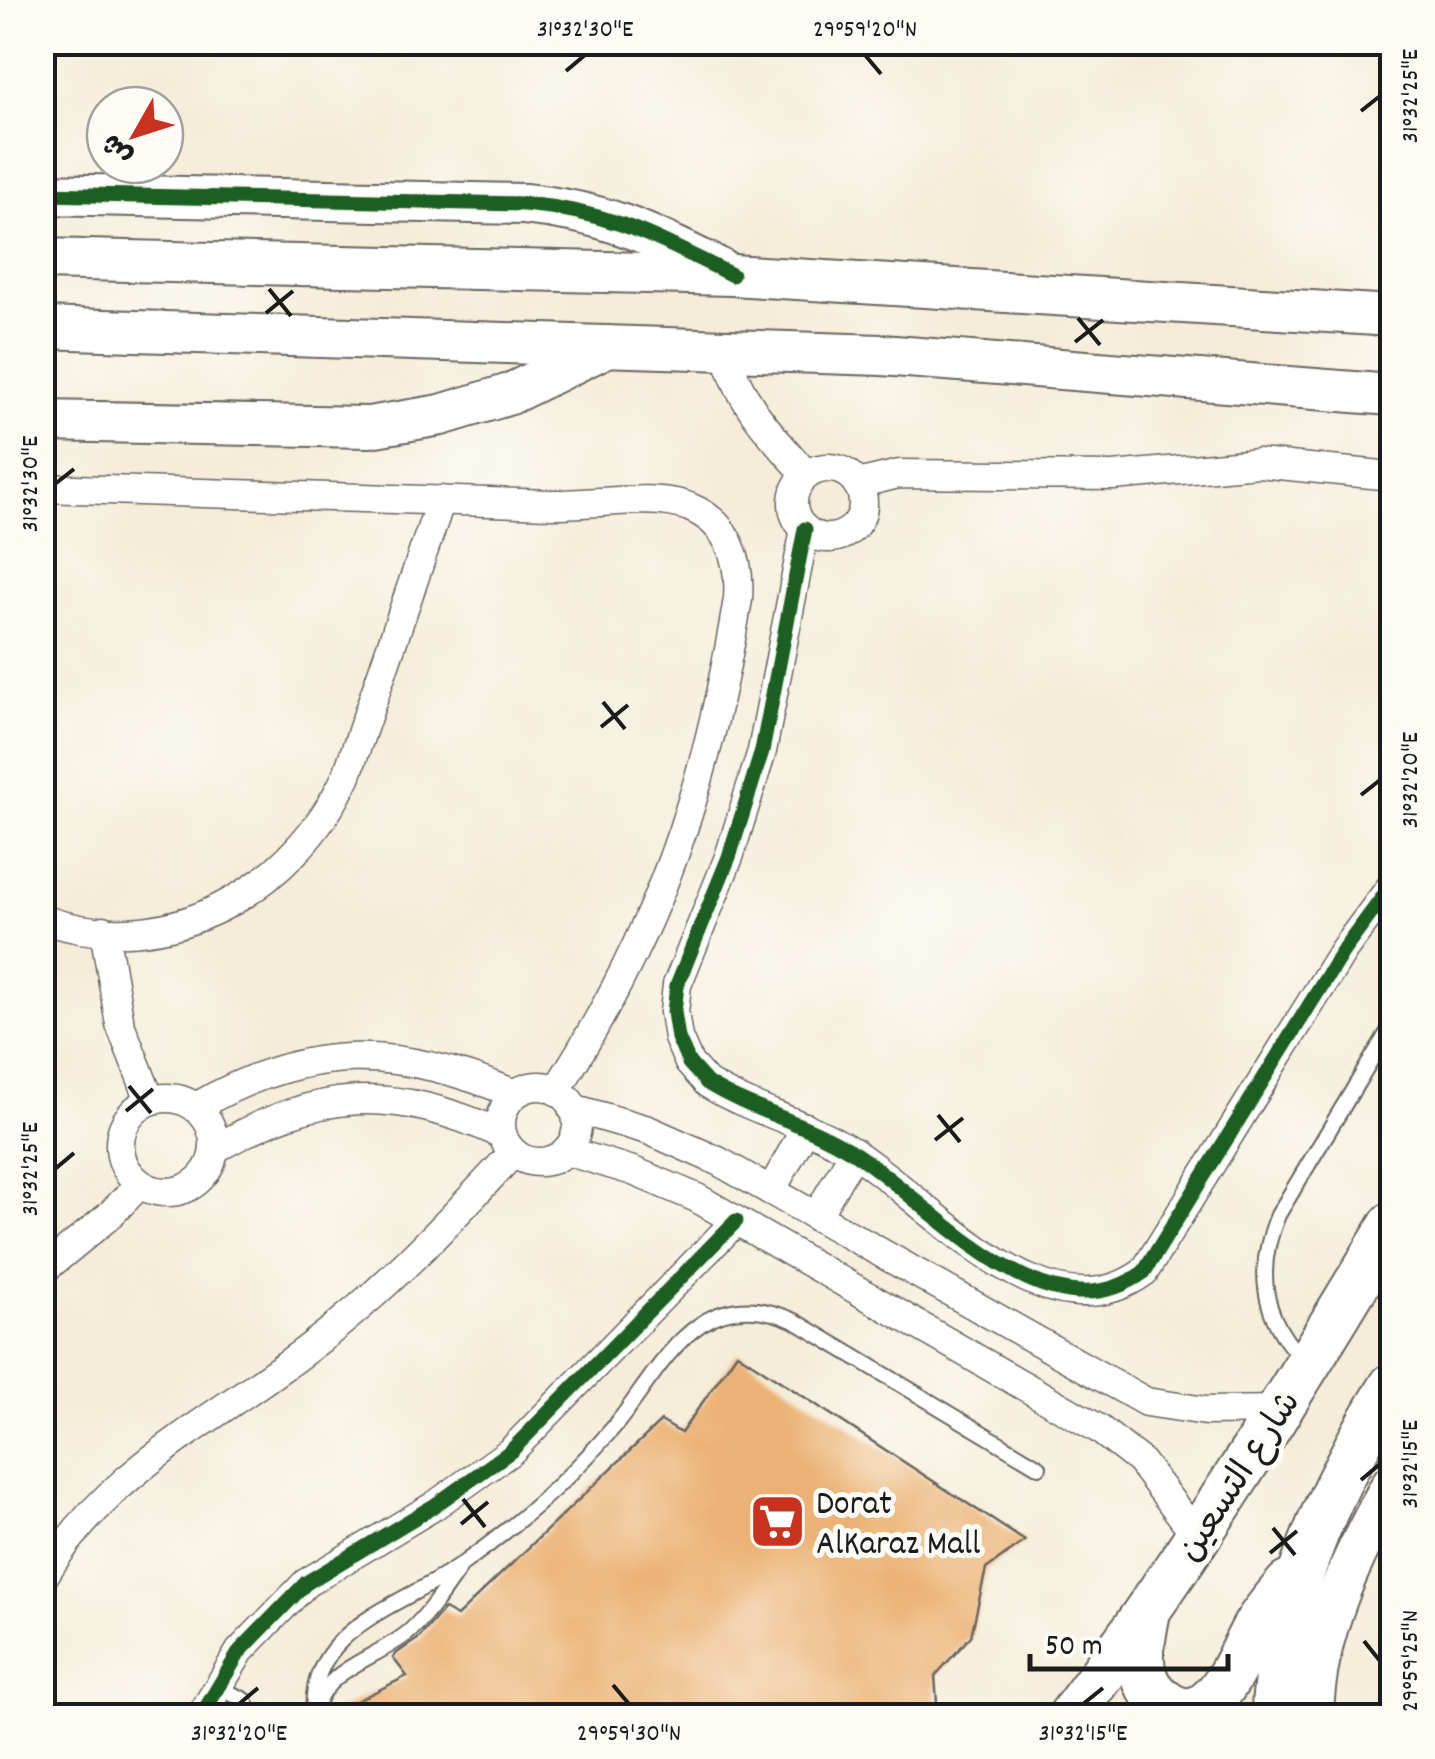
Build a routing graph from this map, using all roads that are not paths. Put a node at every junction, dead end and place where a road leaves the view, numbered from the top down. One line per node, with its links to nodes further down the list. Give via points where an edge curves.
1 (42, 194): 3 (main road, via 581,209)
2 (42, 260): 3 (main road)
3 (732, 276): 4 (main road)
4 (1392, 316)
5 (42, 328): 6 (main road)
6 (608, 346): 7 (main road); 9 (main road, via 510,394 370,427)
7 (726, 348): 8 (main road); 10 (street, via 749,404)
8 (1392, 395)
9 (42, 421)
10 (806, 474): 12 (street, via 834,468); 15 (street, via 792,502)
11 (1392, 476): 12 (street, via 1258,463 1113,476 899,474)
12 (857, 484): 15 (street, via 863,500 851,530 820,537)
13 (42, 488): 14 (street)
14 (442, 500): 18 (street, via 347,775 311,838 230,904 169,925); 21 (street, via 687,506 724,533 740,576 713,730 676,858)
15 (805, 529): 24 (street, via 762,752 677,985 674,1012 689,1062 707,1083)
16 (1392, 885): 28 (street, via 1343,951 1158,1254 1125,1286 1082,1295 1026,1276 963,1239)
17 (42, 919): 18 (street)
18 (104, 930): 22 (street, via 120,1024)
19 (1392, 1024): 35 (lane, via 1268,1240 1263,1268 1274,1322)
20 (515, 1094): 21 (street, via 542,1086); 23 (street, via 446,1067 335,1057 262,1073); 25 (street, via 506,1106)
21 (564, 1099): 27 (street, via 576,1123); 30 (street, via 684,1144)
22 (150, 1100): 23 (street, via 182,1099); 29 (street, via 128,1118 120,1146 129,1174)
23 (196, 1107): 26 (street, via 207,1118)
24 (806, 1126): 28 (street); 30 (street)
25 (508, 1144): 26 (street, via 441,1108 342,1099 276,1116); 27 (street, via 540,1162); 43 (street, via 440,1232 355,1312 164,1446 80,1526)
26 (215, 1148): 29 (street, via 193,1184 166,1192)
27 (566, 1152): 32 (street, via 665,1184)
28 (854, 1152): 31 (street)
29 (140, 1184): 34 (street)
30 (771, 1190): 31 (street)
31 (816, 1217): 37 (street, via 1146,1402 1206,1412)
32 (736, 1221): 40 (street, via 1110,1436 1140,1461); 45 (street, via 523,1441 474,1480 306,1583 268,1619)
33 (1392, 1225): 35 (main road, شارع التسعين)
34 (42, 1271)
35 (1308, 1365): 37 (main road, شارع التسعين)
36 (1392, 1386): 42 (main road)
37 (1281, 1410): 40 (main road, شارع التسعين)
38 (1039, 1467): 41 (lane, via 795,1321 739,1310 687,1335 576,1468)
39 (1392, 1484): 50 (main road, via 1329,1617)
40 (1197, 1536): 44 (main road, شارع التسعين)
41 (463, 1564): 41 (lane, via 341,1638 317,1673 314,1716 326,1688 412,1629)
42 (1297, 1575): 44 (main road, via 1258,1623 1220,1694 1206,1705 1170,1705 1145,1680); 49 (main road)
43 (42, 1579)
44 (1147, 1614): 48 (main road, شارع التسعين)
45 (216, 1687): 46 (street); 47 (lane, via 245,1700)
46 (201, 1716)
47 (252, 1716)
48 (1070, 1716)
49 (1274, 1716)
50 (1312, 1716)

